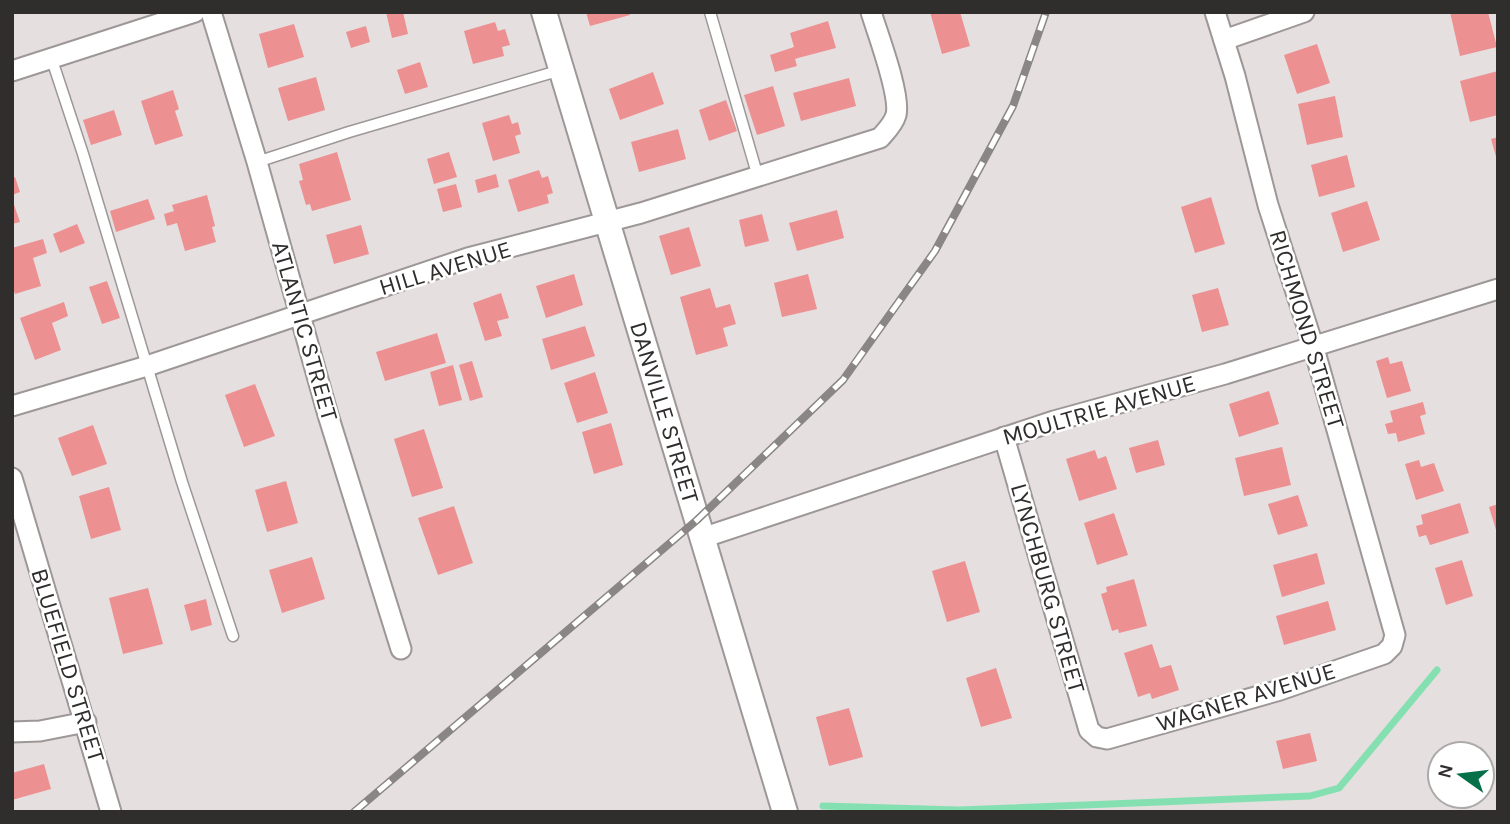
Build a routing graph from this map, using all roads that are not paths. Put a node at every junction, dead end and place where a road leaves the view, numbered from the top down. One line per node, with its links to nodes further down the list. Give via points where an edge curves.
1 (195, 12): 9 (street)
2 (211, 12): 12 (street, ATLANTIC STREET)
3 (544, 12): 10 (street, DANVILLE STREET)
4 (710, 12): 13 (lane)
5 (872, 12): 13 (street, HILL AVENUE, via 896,96 890,127 880,138)
6 (1215, 12): 8 (street, RICHMOND STREET)
7 (1304, 12): 8 (street)
8 (1224, 40): 17 (street, RICHMOND STREET, via 1268,205)
9 (51, 57): 11 (street); 18 (lane)
10 (561, 70): 12 (lane); 14 (street, DANVILLE STREET)
11 (12, 71)
12 (257, 162): 16 (street, ATLANTIC STREET)
13 (758, 178): 14 (street, HILL AVENUE)
14 (607, 222): 16 (street, HILL AVENUE, via 468,258); 22 (street, DANVILLE STREET)
15 (1498, 289): 17 (street, MOULTRIE AVENUE)
16 (300, 315): 18 (street, HILL AVENUE); 25 (street, ATLANTIC STREET)
17 (1313, 345): 20 (street, MOULTRIE AVENUE); 24 (street, RICHMOND STREET, via 1395,635)
18 (147, 366): 19 (street, HILL AVENUE); 23 (lane)
19 (12, 406)
20 (1004, 437): 22 (street, MOULTRIE AVENUE); 28 (street, LYNCHBURG STREET, via 1089,730)
21 (12, 478): 26 (street, BLUEFIELD STREET)
22 (702, 538): 30 (street, DANVILLE STREET)
23 (233, 636)
24 (1392, 646): 28 (street, WAGNER AVENUE, via 1384,654 1280,690 1107,739)
25 (401, 649)
26 (86, 722): 27 (street); 29 (street, BLUEFIELD STREET)
27 (12, 732)
28 (1097, 737)
29 (111, 812)
30 (785, 812)

